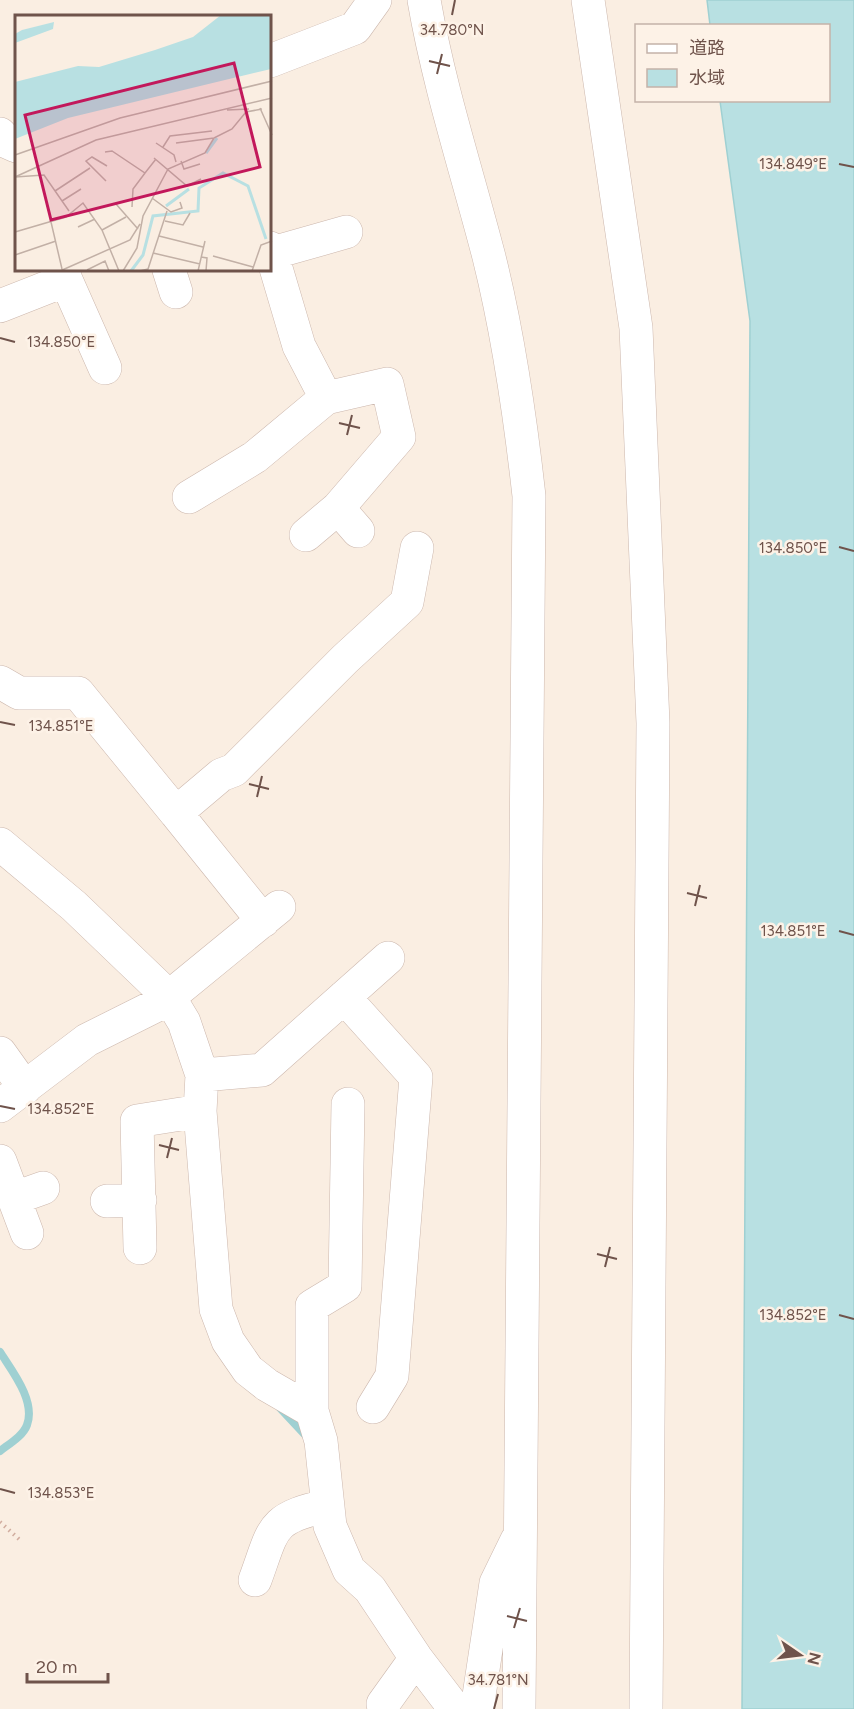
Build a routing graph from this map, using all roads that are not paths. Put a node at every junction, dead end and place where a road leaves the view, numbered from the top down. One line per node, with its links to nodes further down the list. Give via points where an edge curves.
1 (375, 0): 4 (street, via 355,28)
2 (424, 0): 36 (street, via 517,383 529,496)
3 (588, 0): 43 (street, via 636,328 653,723)
4 (272, 60)
5 (0, 134): 6 (street)
6 (15, 146)
7 (346, 232): 8 (street)
8 (272, 250)
9 (272, 253): 13 (street, via 299,346)
10 (64, 275): 11 (street); 12 (street)
11 (0, 306)
12 (105, 368)
13 (326, 398): 14 (street, via 261,467); 15 (street, via 387,384 399,437 348,520)
14 (189, 497)
15 (306, 534)
16 (417, 548): 18 (street, via 407,602 338,652 275,717 234,770 221,775)
17 (0, 682): 18 (street, via 19,693 78,693 90,729)
18 (176, 813): 21 (street, via 271,914)
19 (0, 844): 21 (street, via 74,906)
20 (388, 958): 22 (street)
21 (169, 997): 24 (street, via 184,1022); 25 (street, via 87,1040)
22 (345, 997): 24 (street, via 262,1070); 33 (street, via 416,1077 404,1377)
23 (0, 1053): 25 (street)
24 (202, 1075): 27 (street)
25 (12, 1097)
26 (348, 1104): 34 (street, via 338,1204 345,1286 312,1306)
27 (200, 1111): 29 (street, via 137,1121); 34 (street, via 220,1320 228,1341 248,1370)
28 (0, 1161): 31 (street, via 29,1193)
29 (140, 1200): 30 (street); 32 (street)
30 (107, 1201)
31 (27, 1233)
32 (140, 1248)
33 (373, 1407)
34 (312, 1411): 35 (street, via 321,1441)
35 (327, 1506): 37 (street, via 300,1512 276,1525); 38 (street, via 330,1526 349,1570 370,1589)
36 (521, 1532): 41 (street, via 496,1583); 42 (street)
37 (255, 1580)
38 (416, 1658): 39 (street); 40 (street)
39 (383, 1704)
40 (455, 1709)
41 (477, 1709)
42 (519, 1709)
43 (646, 1709)

